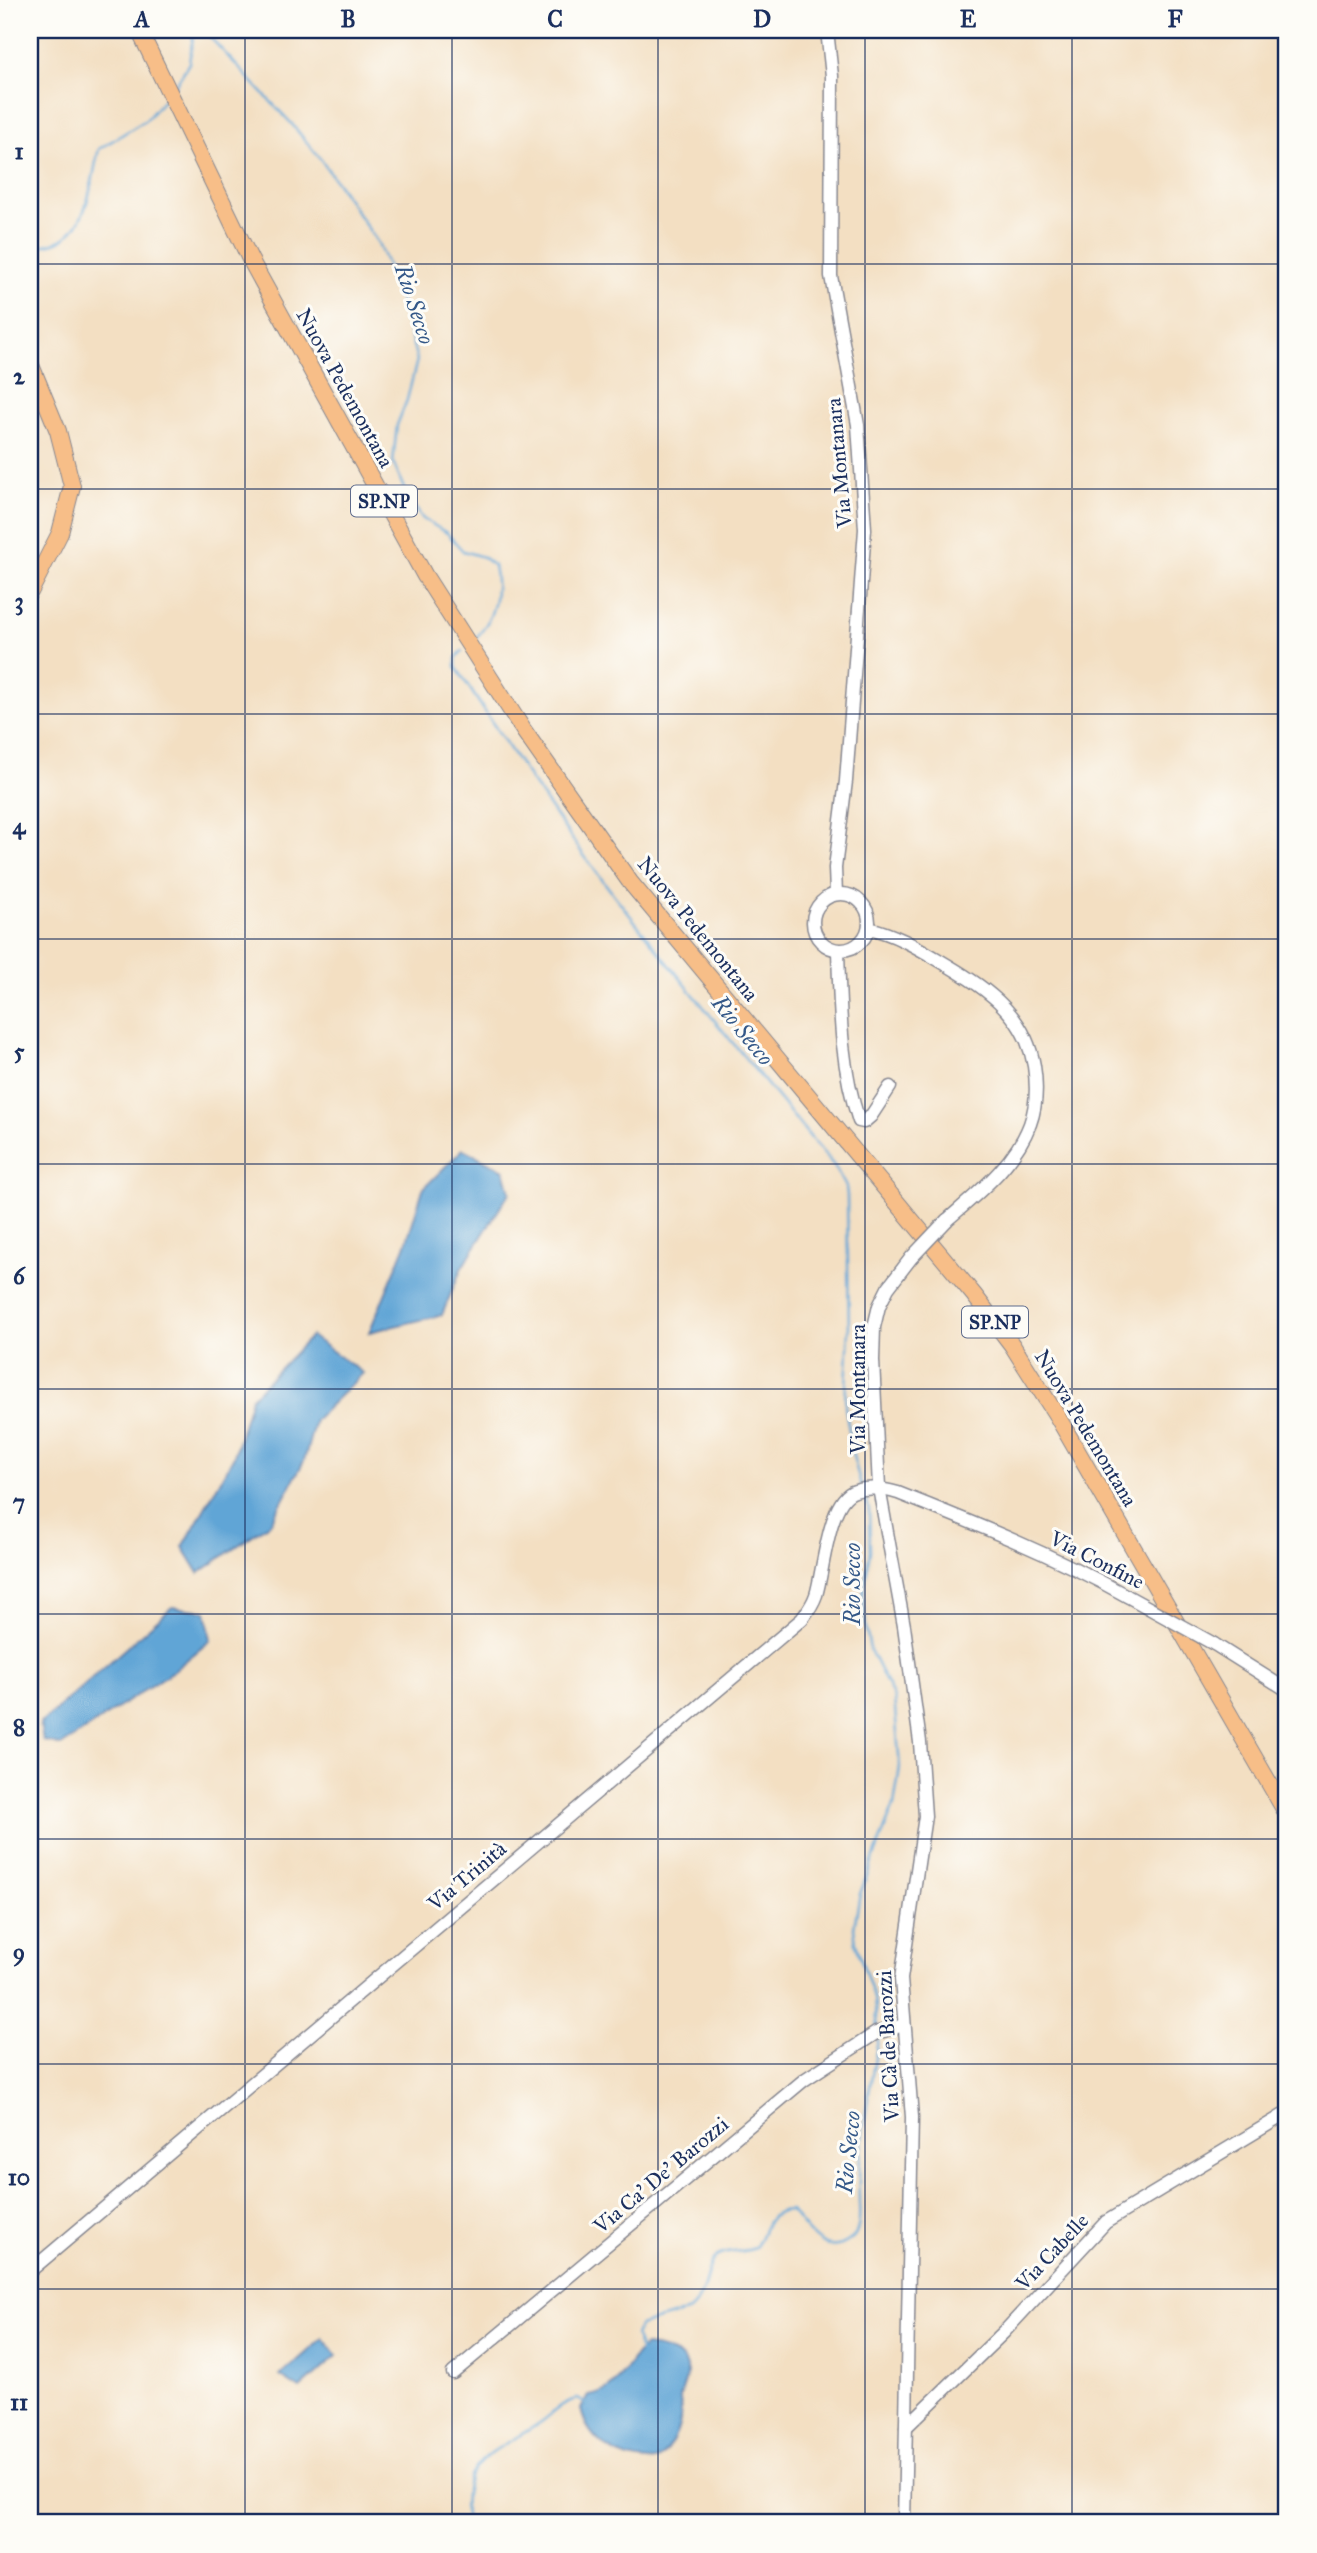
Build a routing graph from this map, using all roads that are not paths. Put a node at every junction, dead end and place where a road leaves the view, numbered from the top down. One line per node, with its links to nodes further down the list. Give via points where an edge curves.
1 (139, 30): 11 (main road, Nuova Pedemontana / SP.NP, via 250,259 425,576 524,731 630,882 1012,1345)
2 (827, 30): 5 (street, Via Montanara, via 832,62 831,276 858,425 865,529)
3 (30, 363): 4 (main road, via 58,431 72,486 60,533)
4 (30, 592)
5 (836, 894): 6 (street, via 862,902); 7 (street, via 820,902 813,928 822,944)
6 (869, 928): 7 (street, via 858,945); 9 (street, Via Montanara, bridge, via 906,942 986,989 1018,1023 1032,1053 1037,1098 1030,1124 1010,1159 911,1258 879,1306 874,1327)
7 (838, 951): 8 (street, via 841,1030 859,1121 871,1116)
8 (890, 1087)
9 (876, 1488): 10 (street, Via Confine, bridge, via 898,1493 1082,1571); 12 (street, Via Cà de Barozzi, via 910,1664 925,1816 901,1979); 14 (street, Via Trinità, via 852,1491 841,1502 816,1596 802,1619)
10 (1287, 1690)
11 (1287, 1814)
12 (904, 2025): 15 (street, Via Ca' De' Barozzi, via 880,2032 804,2080); 16 (street, Via Cà de Barozzi, via 912,2116)
13 (1287, 2113): 16 (street, Via Cabelle, via 1106,2222 1004,2332)
14 (30, 2271)
15 (453, 2373)
16 (906, 2427): 17 (street, Via Cà de Barozzi)
17 (904, 2523)

